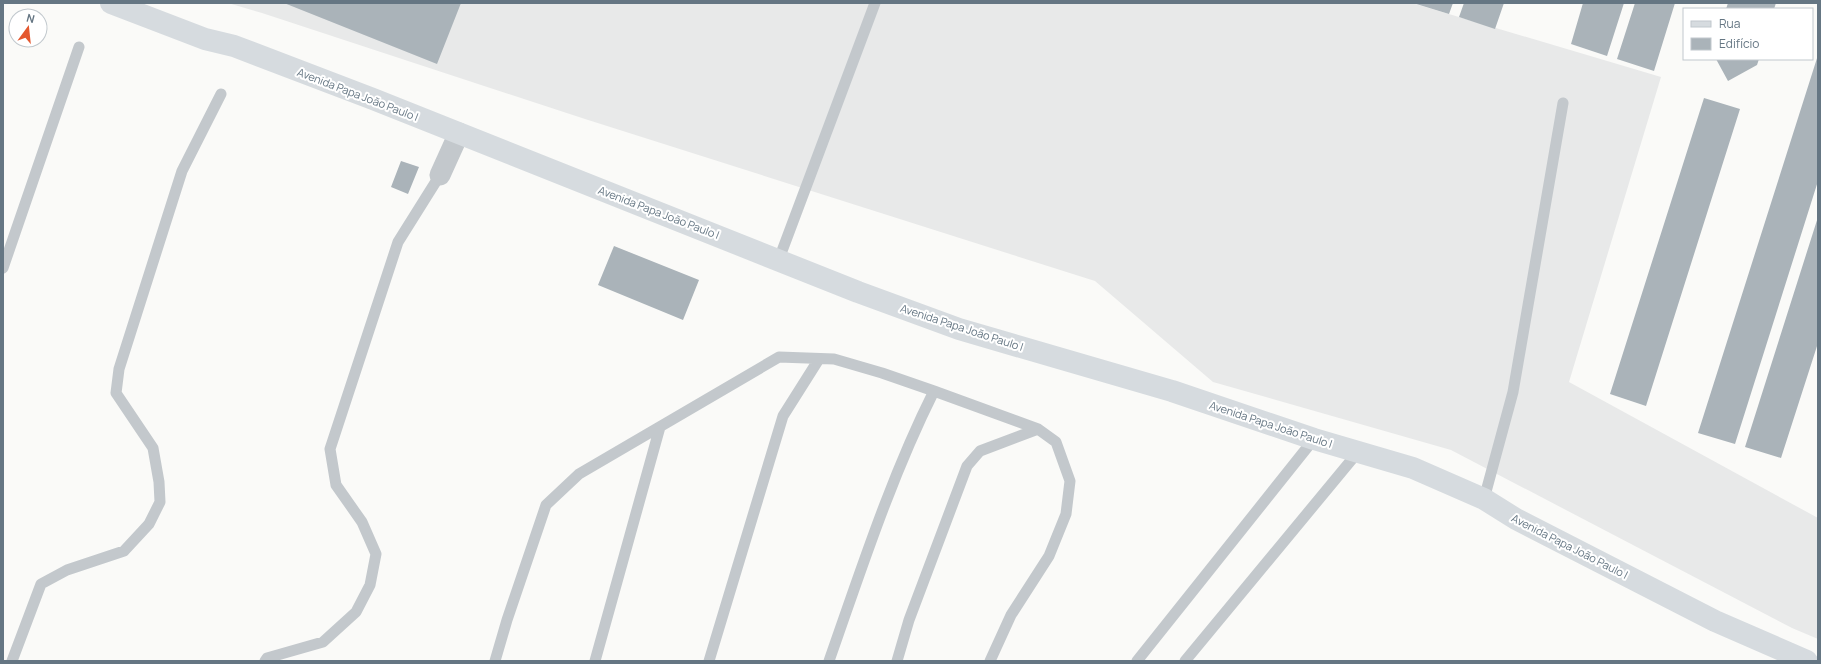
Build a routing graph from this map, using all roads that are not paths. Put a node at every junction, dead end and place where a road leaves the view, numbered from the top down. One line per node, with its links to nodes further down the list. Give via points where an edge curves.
1 (111, 3): 6 (main road, Avenida Papa João Paulo I, via 205,39 234,46)
2 (875, 3): 8 (lane)
3 (79, 47): 9 (lane)
4 (221, 94): 17 (lane, via 182,171 119,369 116,393 153,448 160,502 149,524 124,551 67,570 41,584)
5 (1563, 102): 16 (lane, via 1513,392)
6 (459, 133): 7 (street); 8 (main road, Avenida Papa João Paulo I)
7 (440, 175): 18 (lane, via 398,242 330,449 336,485 362,522 376,554 370,585 356,612 323,642 267,658)
8 (779, 259): 14 (main road, Avenida Papa João Paulo I, via 858,292 959,329 1172,391)
9 (3, 268)
10 (819, 359): 11 (lane, via 834,359); 12 (lane, via 779,358); 21 (lane, via 783,416)
11 (934, 390): 13 (lane); 22 (lane, via 885,500)
12 (660, 427): 19 (lane, via 579,474 546,505); 20 (lane)
13 (1038, 429): 23 (lane, via 980,451 966,466 909,620); 24 (lane, via 1056,442 1070,481 1066,514 1048,556 1011,615)
14 (1314, 439): 15 (main road, Avenida Papa João Paulo I); 25 (lane)
15 (1358, 452): 16 (main road, Avenida Papa João Paulo I, via 1413,468); 26 (lane)
16 (1484, 499): 27 (main road, Avenida Papa João Paulo I, via 1516,519 1715,621)
17 (12, 661)
18 (265, 661)
19 (495, 661)
20 (595, 661)
21 (709, 661)
22 (829, 661)
23 (897, 661)
24 (990, 661)
25 (1137, 661)
26 (1185, 661)
27 (1807, 661)

